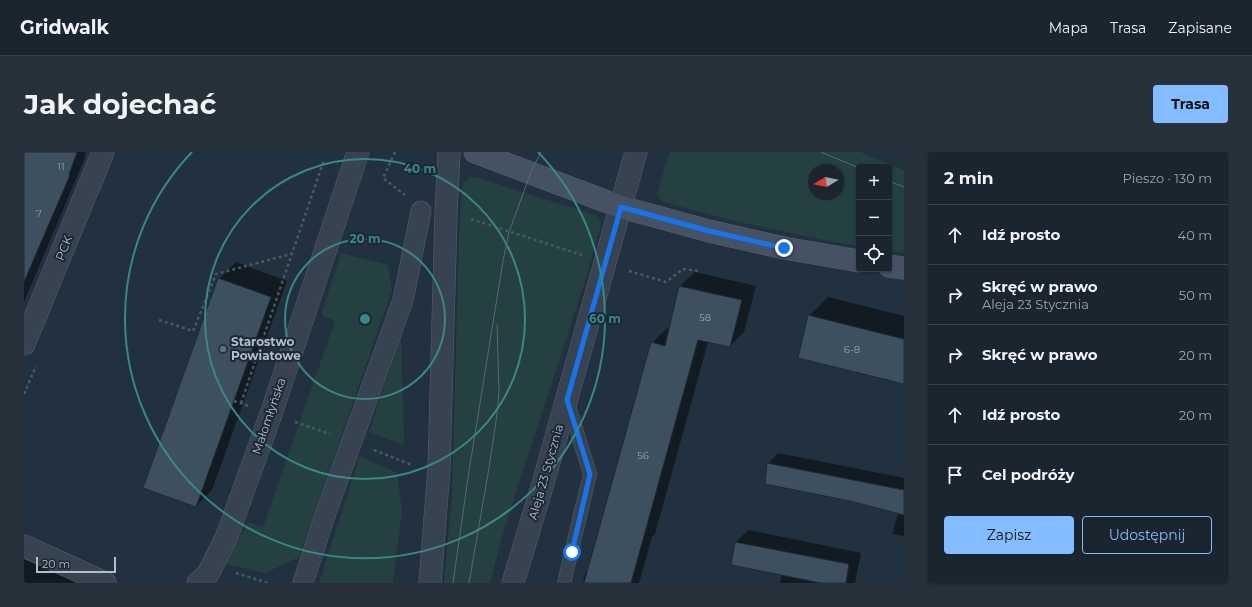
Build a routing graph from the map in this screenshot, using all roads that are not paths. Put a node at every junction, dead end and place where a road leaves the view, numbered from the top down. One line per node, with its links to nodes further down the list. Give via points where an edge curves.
1 (103, 152): 11 (street, PCK)
2 (358, 152): 15 (street, Małomłyńska, via 271,414 227,536 208,574)
3 (449, 152): 17 (street, via 439,468)
4 (475, 152): 6 (main road)
5 (636, 152): 6 (street, Aleja 23 Stycznia)
6 (621, 207): 8 (main road, via 709,231); 12 (street, Aleja 23 Stycznia)
7 (421, 211): 16 (street, via 403,300)
8 (856, 260)
9 (892, 266): 10 (main road)
10 (904, 268)
11 (24, 344)
12 (567, 400): 18 (street, Aleja 23 Stycznia); 19 (lane, via 590,474)
13 (24, 546): 14 (street)
14 (105, 583)
15 (198, 583)
16 (303, 583)
17 (430, 583)
18 (512, 583)
19 (564, 583)

